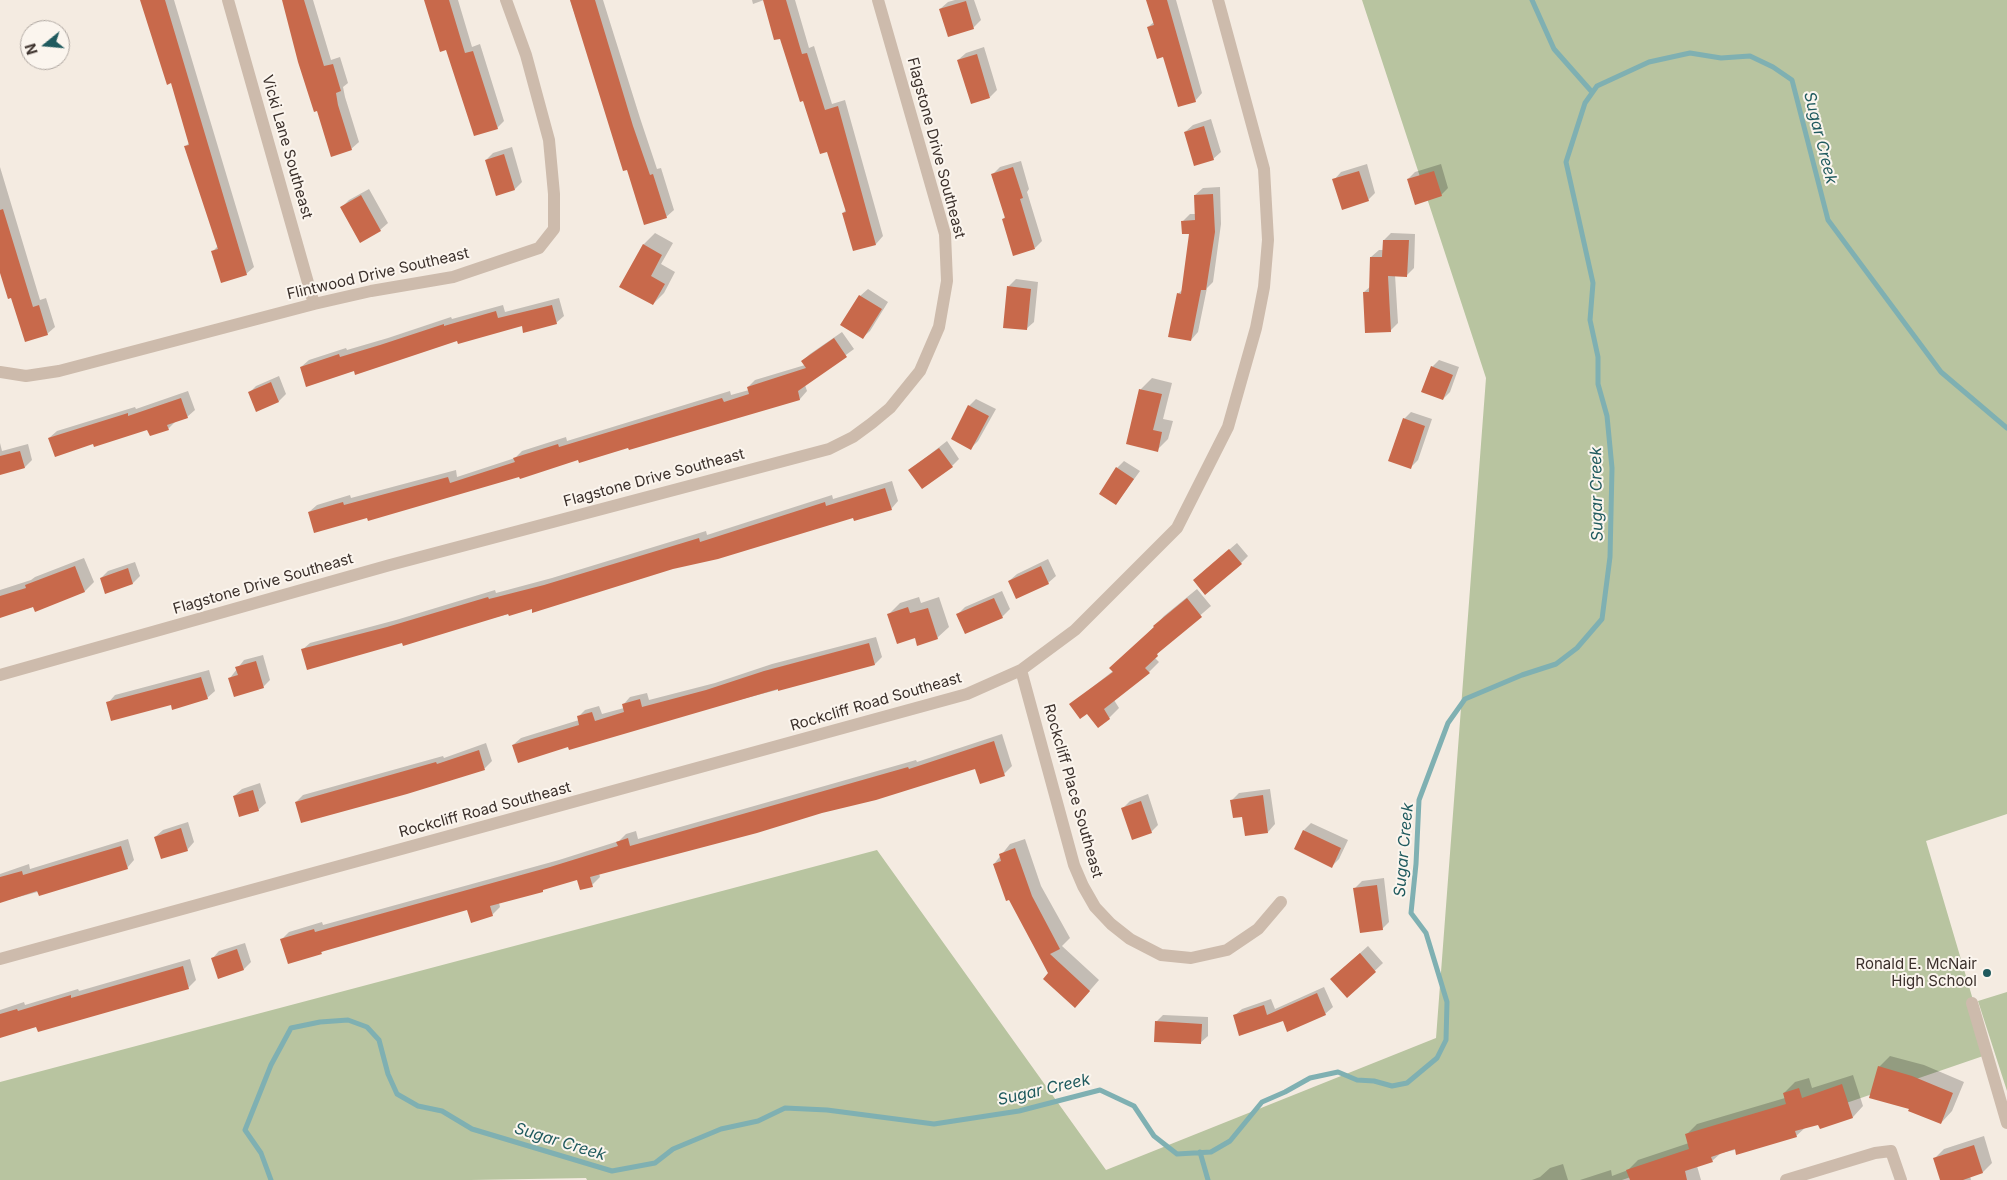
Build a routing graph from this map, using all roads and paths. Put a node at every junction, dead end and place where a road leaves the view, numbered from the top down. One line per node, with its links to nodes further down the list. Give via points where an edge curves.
1 (228, 0): 5 (street, Vicki Lane Southeast)
2 (506, 0): 5 (street, Flintwood Drive Southeast, via 526,55 549,140 554,229 540,248 453,276)
3 (878, 0): 8 (street, Flagstone Drive Southeast, via 945,234 948,281 939,327 920,371 890,408 872,423 829,449 390,565)
4 (1218, 0): 7 (street, Rockcliff Road Southeast, via 1259,145 1268,216 1264,287 1256,330 1228,427 1177,528 1075,630)
5 (314, 304): 6 (street, Flintwood Drive Southeast, via 59,371 26,376)
6 (0, 372)
7 (1021, 670): 9 (street, Rockcliff Place Southeast, via 1074,865 1095,907 1111,924 1130,939 1161,955 1191,958 1227,950 1258,929); 10 (street, Rockcliff Road Southeast, via 982,689 923,707)
8 (0, 675)
9 (1281, 902)
10 (0, 959)
11 (1972, 1003): 12 (street)
12 (2007, 1122)
13 (1786, 1180): 14 (street, via 1891,1151)
14 (1901, 1180)

